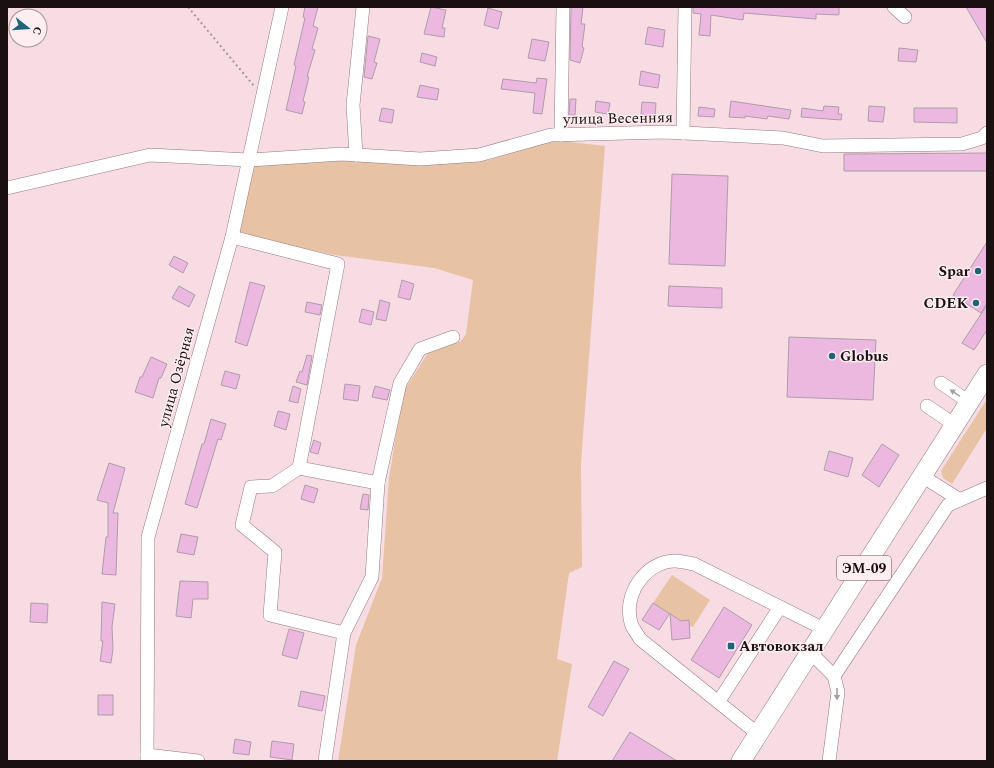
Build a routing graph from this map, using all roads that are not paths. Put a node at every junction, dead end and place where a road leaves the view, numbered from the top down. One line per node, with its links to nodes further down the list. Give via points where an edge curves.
1 (282, 7): 11 (street, улица Озёрная)
2 (363, 7): 10 (street, via 353,105)
3 (563, 7): 9 (street)
4 (685, 7): 7 (street)
5 (894, 7): 6 (street)
6 (905, 17)
7 (683, 133): 8 (street, улица Весенняя, via 783,138 823,146 962,144 982,138); 9 (street, улица Весенняя)
8 (987, 133)
9 (561, 135): 10 (street, улица Весенняя, via 551,135 479,155 420,158)
10 (356, 155): 11 (street, улица Весенняя)
11 (249, 160): 12 (street, улица Весенняя, via 150,155); 13 (street, улица Озёрная)
12 (7, 188)
13 (232, 236): 20 (street, via 338,264); 32 (street, улица Озёрная, via 148,537)
14 (453, 337): 22 (street, via 420,349 400,383)
15 (987, 374): 17 (highway, ЭМ-09)
16 (941, 383): 17 (street, one-way to 16)
17 (969, 402): 19 (highway, ЭМ-09)
18 (927, 406): 19 (street)
19 (955, 425): 21 (highway, ЭМ-09)
20 (299, 468): 22 (street); 27 (street, via 272,486 251,486 242,525 275,552 270,615)
21 (922, 476): 24 (street); 26 (highway, ЭМ-09)
22 (378, 483): 27 (street, via 372,577)
23 (987, 488): 24 (street)
24 (960, 500): 29 (street, via 948,505 939,516)
25 (780, 607): 26 (street); 30 (street); 30 (street, via 694,564 675,561 660,564 638,583 631,596 629,611 632,626 640,639)
26 (824, 629): 28 (highway, ЭМ-09)
27 (344, 632): 34 (street)
28 (810, 652): 29 (street); 31 (highway, ЭМ-09)
29 (834, 676): 36 (street, one-way to 36, via 838,692)
30 (719, 701): 31 (street)
31 (758, 734): 35 (highway, ЭМ-09)
32 (147, 758): 33 (street)
33 (198, 761)
34 (325, 761)
35 (741, 761)
36 (829, 761)

